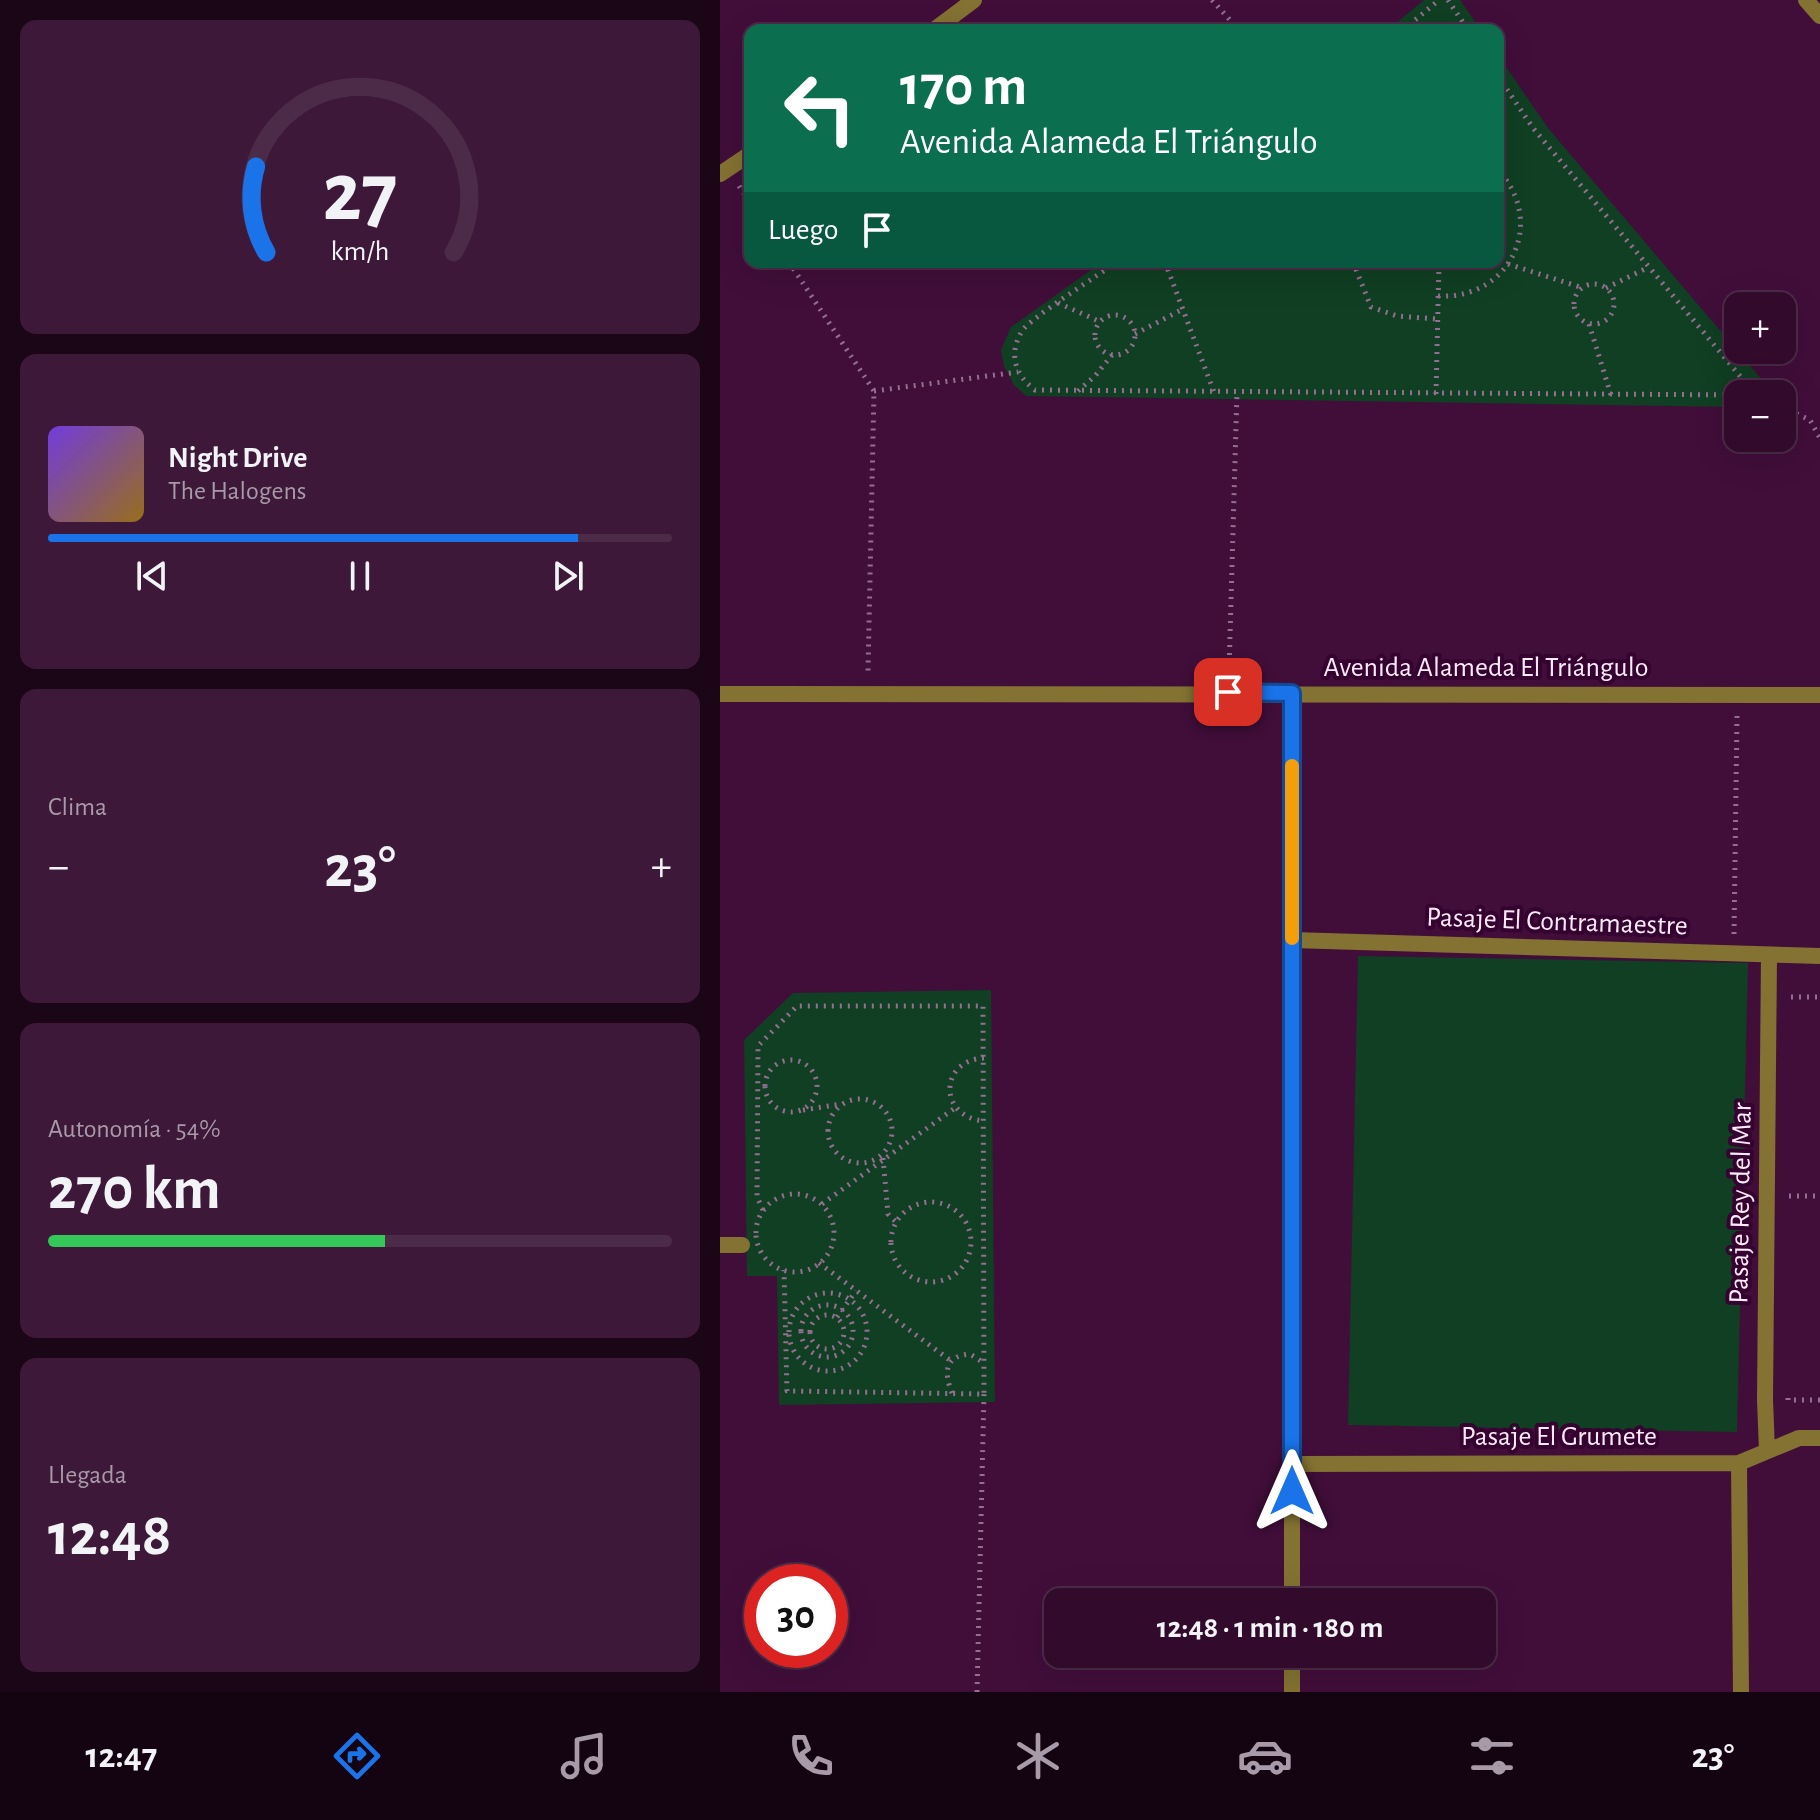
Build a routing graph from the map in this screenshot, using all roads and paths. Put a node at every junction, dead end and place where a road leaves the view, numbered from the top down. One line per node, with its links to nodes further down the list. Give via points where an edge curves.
1 (974, 0): 7 (street)
2 (1212, 0): 8 (path)
3 (1439, 0): 9 (path)
4 (1448, 0): 10 (path)
5 (1806, 0): 6 (street)
6 (1820, 16)
7 (942, 24)
8 (1234, 24)
9 (1410, 24)
10 (1464, 24)
11 (1504, 85): 16 (path, via 1533,128)
12 (744, 158): 13 (street)
13 (720, 174)
14 (1504, 176): 15 (path, via 1519,203 1521,227)
15 (1508, 264): 22 (path); 24 (path, via 1482,289 1458,297)
16 (1649, 267): 23 (path); 33 (path)
17 (793, 268): 34 (path)
18 (1108, 268): 25 (path)
19 (1167, 268): 26 (path)
20 (1355, 268): 27 (path, via 1371,307 1397,316)
21 (1439, 268): 24 (path)
22 (1583, 288): 23 (path); 29 (path, via 1575,298 1575,312)
23 (1605, 289): 29 (path, via 1613,301 1612,313 1603,322)
24 (1438, 296): 27 (path)
25 (1058, 303): 28 (path); 32 (path, via 1023,328 1015,348)
26 (1183, 309): 30 (path); 36 (path)
27 (1437, 319): 38 (path)
28 (1101, 322): 30 (path, via 1121,316); 31 (path, via 1097,344)
29 (1589, 324): 39 (path)
30 (1135, 334): 31 (path, via 1130,348)
31 (1112, 355): 35 (path)
32 (1018, 372): 34 (path); 35 (path, via 1035,390)
33 (1743, 380)
34 (874, 391): 46 (path)
35 (1078, 391): 36 (path)
36 (1214, 392): 37 (path)
37 (1237, 392): 38 (path); 43 (path)
38 (1436, 394): 39 (path)
39 (1611, 395): 40 (path)
40 (1724, 395)
41 (1796, 414): 42 (path, via 1810,420)
42 (1820, 438)
43 (1228, 692): 44 (street, Avenida Alameda El Triángulo); 46 (street, Avenida Alameda El Triángulo)
44 (1292, 693): 47 (street, Avenida Alameda El Triángulo); 49 (street)
45 (720, 694): 46 (street, Avenida Alameda El Triángulo)
46 (867, 694)
47 (1738, 695): 48 (street, Avenida Alameda El Triángulo); 50 (path)
48 (1820, 695)
49 (1292, 940): 50 (street, Pasaje El Contramaestre); 91 (street)
50 (1733, 954): 51 (street, Pasaje El Contramaestre)
51 (1769, 955): 52 (street, Pasaje El Contramaestre); 89 (street, Pasaje Rey del Mar)
52 (1820, 956)
53 (1790, 997): 54 (path)
54 (1820, 997)
55 (984, 1058): 56 (path, via 983,1006 797,1006 758,1046); 58 (path, via 966,1061 952,1078); 60 (path)
56 (761, 1084): 59 (path, via 774,1106); 59 (path, via 778,1063 803,1063 814,1076 816,1093); 63 (path, via 757,1197)
57 (842, 1104): 59 (path); 61 (path, via 866,1099 884,1108 893,1127); 61 (path, via 828,1128 833,1148 861,1163)
58 (955, 1108): 60 (path); 61 (path)
59 (798, 1111)
60 (984, 1121): 65 (path)
61 (883, 1157): 62 (path); 64 (path, via 888,1214)
62 (822, 1204): 63 (path, via 796,1194 772,1201); 69 (path, via 835,1235)
63 (763, 1210): 70 (path, via 757,1222 759,1249)
64 (896, 1222): 66 (path, via 915,1205 941,1203 963,1217); 66 (path, via 891,1234 894,1260 927,1282 940,1281 962,1267)
65 (984, 1238): 66 (path); 85 (path)
66 (970, 1239)
67 (720, 1245): 68 (street)
68 (742, 1245)
69 (819, 1263): 70 (path, via 803,1271); 71 (path)
70 (784, 1270): 77 (path)
71 (856, 1291): 72 (path); 84 (path)
72 (849, 1299): 73 (path, via 818,1294); 74 (path); 82 (path, via 866,1321 868,1334)
73 (796, 1309): 75 (path); 77 (path)
74 (842, 1310): 75 (path, via 820,1306); 76 (path); 80 (path, via 853,1330)
75 (805, 1316): 81 (path, via 800,1331)
76 (837, 1317): 78 (path, via 845,1331); 79 (path, via 821,1315 813,1323 810,1334)
77 (787, 1333): 83 (path); 86 (path, via 787,1391)
78 (839, 1344): 79 (path); 80 (path)
79 (817, 1346): 81 (path)
80 (846, 1349): 81 (path, via 827,1358); 82 (path)
81 (811, 1353): 83 (path)
82 (858, 1357): 83 (path, via 835,1370 821,1371)
83 (803, 1361)
84 (951, 1361): 85 (path, via 970,1354); 86 (path, via 946,1374)
85 (984, 1363): 87 (path)
86 (952, 1393): 87 (path)
87 (984, 1394): 94 (path)
88 (1820, 1438): 89 (street, Pasaje El Grumete, via 1799,1438)
89 (1767, 1451): 90 (street, Pasaje El Grumete)
90 (1739, 1463): 91 (street, Pasaje El Grumete); 96 (street)
91 (1292, 1464): 92 (street)
92 (1292, 1588)
93 (1292, 1668): 95 (street)
94 (977, 1692)
95 (1292, 1692)
96 (1741, 1692)

